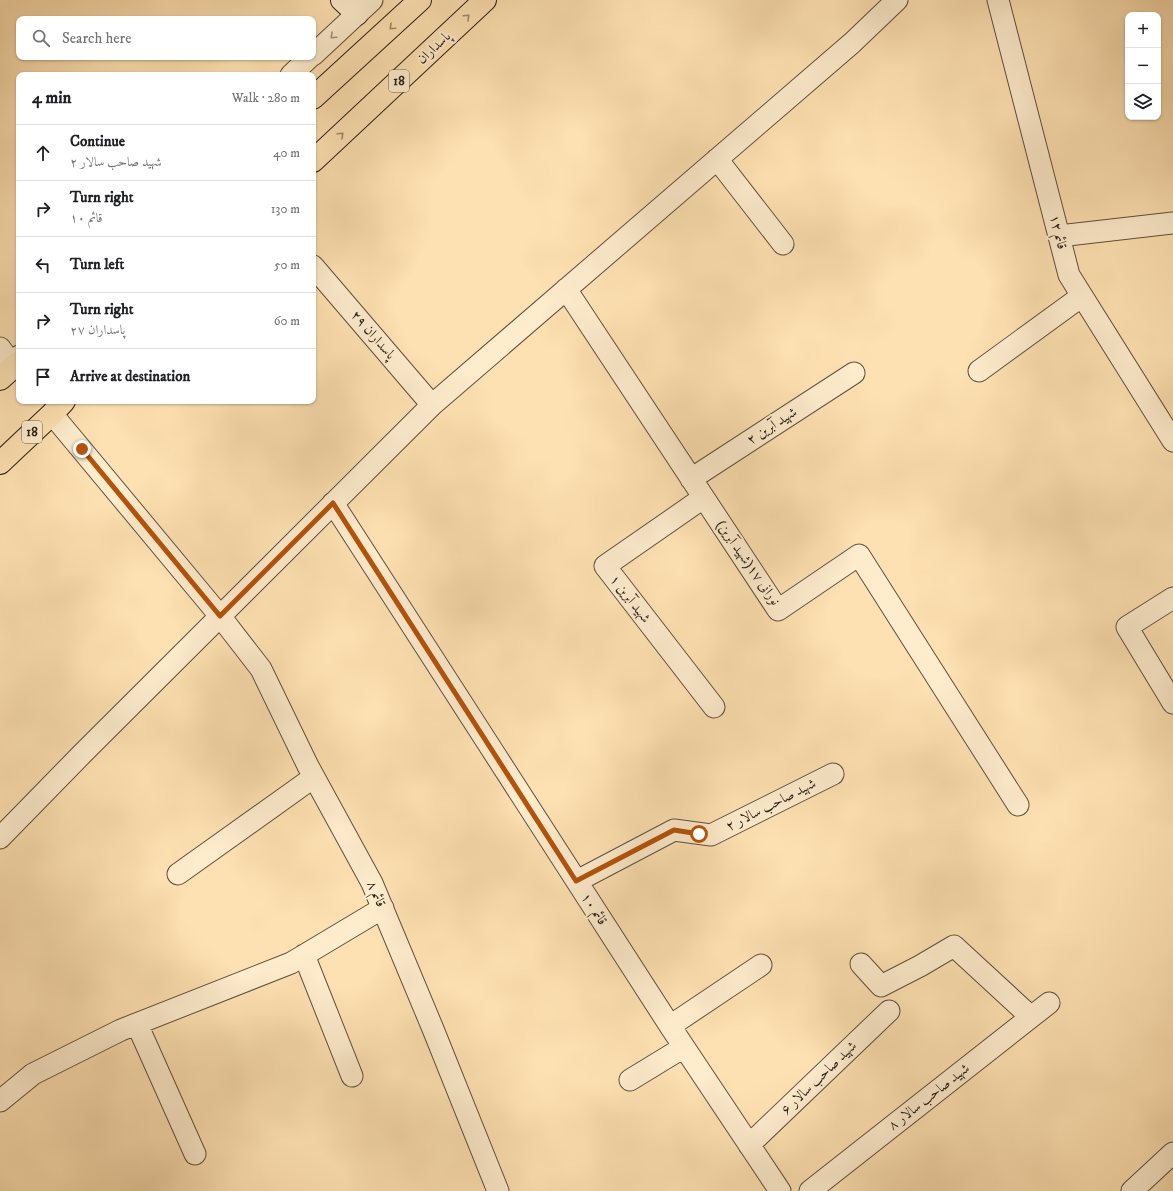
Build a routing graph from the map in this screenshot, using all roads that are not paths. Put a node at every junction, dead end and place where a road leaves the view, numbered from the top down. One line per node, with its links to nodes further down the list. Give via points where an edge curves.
1 (420, 0): 9 (main road, one-way to 9)
2 (485, 0): 10 (main road, پاسداران / 18, one-way to 2)
3 (897, 0): 11 (street, via 852,43)
4 (998, 0): 13 (street, قائم ۱۲)
5 (357, 5): 6 (street, one-way to 6)
6 (316, 52)
7 (307, 60): 8 (street)
8 (294, 72)
9 (316, 95)
10 (316, 158)
11 (717, 159): 14 (street); 16 (street)
12 (1173, 223): 13 (street)
13 (1059, 236): 17 (street, قائم ۱۲, via 1069,275)
14 (782, 244)
15 (316, 270): 22 (street, پاسداران ۲۹)
16 (566, 289): 22 (street); 26 (street, نورانی ۱۷(شهید آبرین))
17 (1082, 296): 20 (street); 24 (street, قائم ۱۲)
18 (0, 348): 19 (street)
19 (13, 366)
20 (979, 371)
21 (854, 373): 26 (street, شهید آبرین ۲)
22 (432, 405): 28 (street)
23 (58, 407): 25 (main road, 18); 30 (street, قائم ۸)
24 (1173, 441)
25 (5, 457)
26 (691, 479): 27 (street, نورانی ۱۷(شهید آبرین))
27 (703, 498): 32 (street, شهید آبرین ۱, via 605,566); 35 (street, نورانی ۱۷(شهید آبرین), via 778,610 859,555)
28 (333, 503): 30 (street); 38 (street, قائم ۱۰)
29 (1173, 598): 31 (street, via 1127,627)
30 (220, 616): 34 (street, قائم ۸, via 261,669); 36 (street)
31 (1173, 703)
32 (714, 707)
33 (834, 774): 38 (street, شهید صاحب سالار ۲, via 712,835 674,830)
34 (314, 777): 37 (street); 39 (street, قائم ۸)
35 (1018, 805)
36 (0, 838)
37 (178, 874)
38 (576, 881): 47 (street, قائم ۱۰)
39 (383, 908): 40 (street); 55 (street, قائم ۸)
40 (304, 955): 46 (street); 49 (street)
41 (861, 964): 45 (street, via 880,986 954,946)
42 (761, 965): 47 (street)
43 (1049, 1003): 45 (street, شهید صاحب سالار ۸)
44 (889, 1011): 52 (street, شهید صاحب سالار ۶)
45 (1031, 1017): 57 (street, شهید صاحب سالار ۸)
46 (137, 1024): 51 (street, via 33,1074); 54 (street)
47 (670, 1026): 48 (street, قائم ۱۰)
48 (684, 1047): 50 (street); 52 (street, قائم ۱۰)
49 (352, 1076)
50 (630, 1080)
51 (0, 1101)
52 (749, 1145): 56 (street, قائم ۱۰)
53 (1173, 1153): 58 (street)
54 (195, 1154)
55 (498, 1191)
56 (780, 1191)
57 (810, 1191)
58 (1132, 1191)

